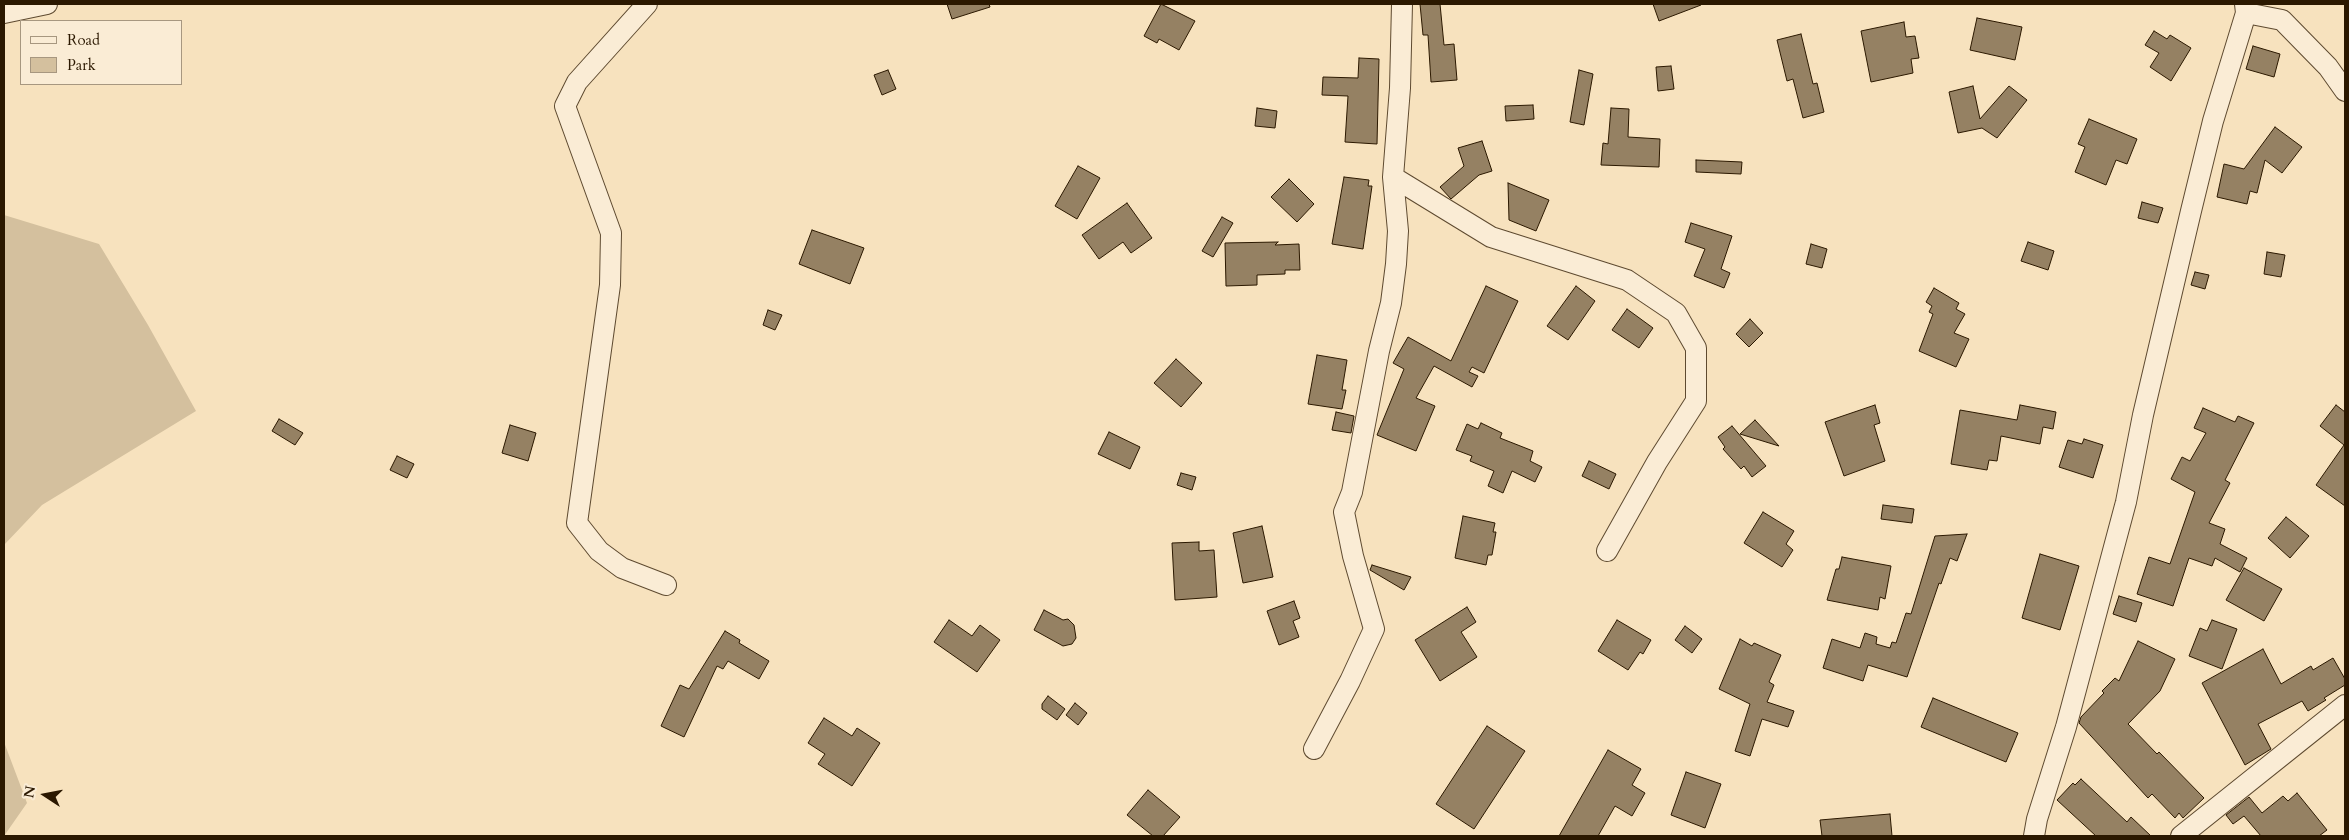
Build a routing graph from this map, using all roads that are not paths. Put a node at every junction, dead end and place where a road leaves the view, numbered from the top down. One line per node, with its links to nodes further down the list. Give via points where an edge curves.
1 (47, 4): 5 (street)
2 (647, 4): 9 (street, via 577,82 565,106 611,233 610,285 577,523 599,551 622,568)
3 (1402, 4): 7 (street)
4 (2245, 8): 6 (street, via 2282,20 2328,67); 12 (street, via 2191,211 2126,502)
5 (4, 13)
6 (2345, 91)
7 (1393, 178): 8 (street, via 1492,237 1627,280 1676,313 1696,348 1696,401); 11 (street, via 1398,231 1393,287 1352,492 1344,512 1374,629)
8 (1607, 551)
9 (666, 585)
10 (2345, 705): 13 (street)
11 (1314, 749)
12 (2034, 836)
13 (2182, 836)

